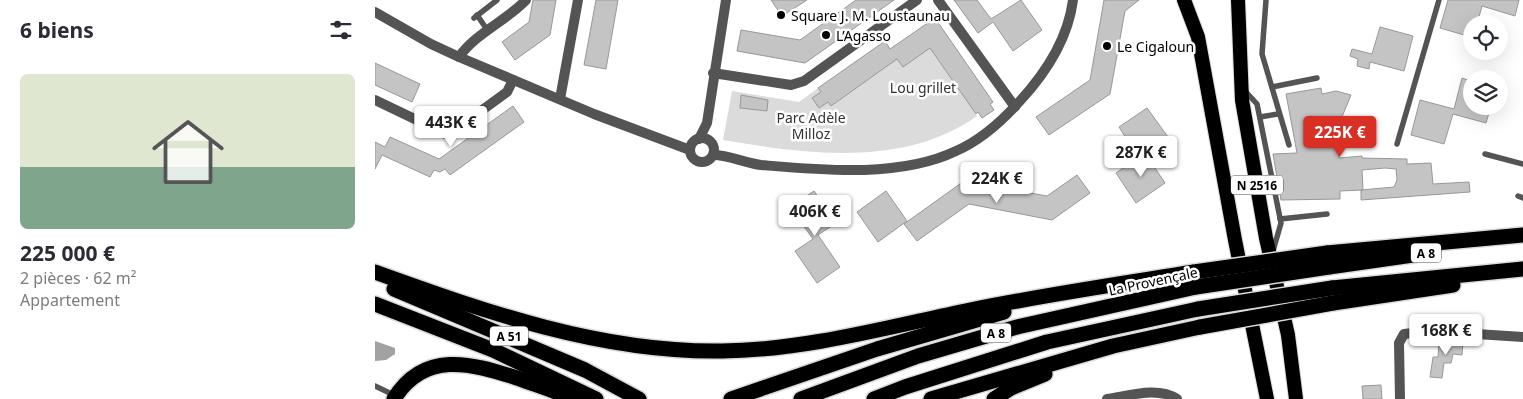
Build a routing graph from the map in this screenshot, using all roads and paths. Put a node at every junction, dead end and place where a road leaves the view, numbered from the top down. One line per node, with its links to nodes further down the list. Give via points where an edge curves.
1 (497, 0): 13 (lane, via 475,16)
2 (526, 0): 13 (street)
3 (577, 0): 20 (street)
4 (726, 0): 15 (street)
5 (917, 0): 15 (street, via 804,81 791,85)
6 (938, 0): 22 (street)
7 (1073, 0): 22 (street, via 1053,59 1041,79)
8 (1184, 0): 60 (highway, N 2516, via 1200,46)
9 (1238, 0): 19 (highway, N 2516)
10 (1266, 0): 18 (lane, via 1262,54)
11 (1439, 0): 27 (lane)
12 (375, 12): 14 (street)
13 (487, 32): 14 (street, via 469,44)
14 (459, 56): 17 (street)
15 (713, 73): 25 (street)
16 (1317, 78): 18 (lane)
17 (513, 80): 20 (street); 21 (street, via 507,92 448,134)
18 (1272, 87): 23 (lane)
19 (1241, 88): 24 (lane, via 1257,104); 37 (highway, N 2516)
20 (560, 99): 30 (street)
21 (375, 100)
22 (1015, 106): 29 (street, via 983,135 956,152 906,166 819,169 758,164 724,155)
23 (1278, 114): 24 (lane); 28 (lane)
24 (1260, 117): 34 (lane)
25 (707, 123): 26 (street); 29 (street)
26 (699, 139): 29 (street); 30 (street)
27 (1397, 144)
28 (1289, 145)
29 (712, 148): 30 (street, via 706,161 697,161)
30 (690, 150)
31 (1485, 154): 32 (lane)
32 (1523, 164)
33 (1327, 214): 34 (lane)
34 (1280, 219): 37 (lane)
35 (1523, 235): 38 (highway)
36 (1523, 240): 38 (highway, La Provençale / A 8)
37 (1271, 258): 61 (highway, N 2516, via 1288,335)
38 (1328, 260): 41 (highway, bridge); 54 (highway, La Provençale / A 8, bridge, via 1017,327 918,356)
39 (1523, 269): 44 (highway, A 8)
40 (375, 272): 41 (highway, via 537,326 587,338 671,349 721,351 802,345 1027,299)
41 (1194, 272): 53 (highway, via 1026,306 877,349)
42 (1523, 274): 44 (highway)
43 (375, 282): 52 (highway, A 51, via 585,370)
44 (1333, 296): 46 (highway, bridge); 55 (highway, A 8, bridge, via 1198,308 1047,342)
45 (375, 304): 51 (highway, A 51, via 493,350)
46 (1200, 328): 56 (highway, via 1113,346); 57 (highway, via 1049,372)
47 (1523, 337): 62 (street, via 1431,331 1404,334 1399,342)
48 (375, 386): 49 (lane)
49 (395, 397): 50 (highway, via 413,376 442,364 454,364 483,368)
50 (574, 399)
51 (596, 399)
52 (639, 399)
53 (731, 399)
54 (801, 399)
55 (874, 399)
56 (931, 399)
57 (994, 399)
58 (1107, 399): 59 (street, via 1163,393)
59 (1177, 399)
60 (1267, 399)
61 (1295, 399)
62 (1400, 399)

